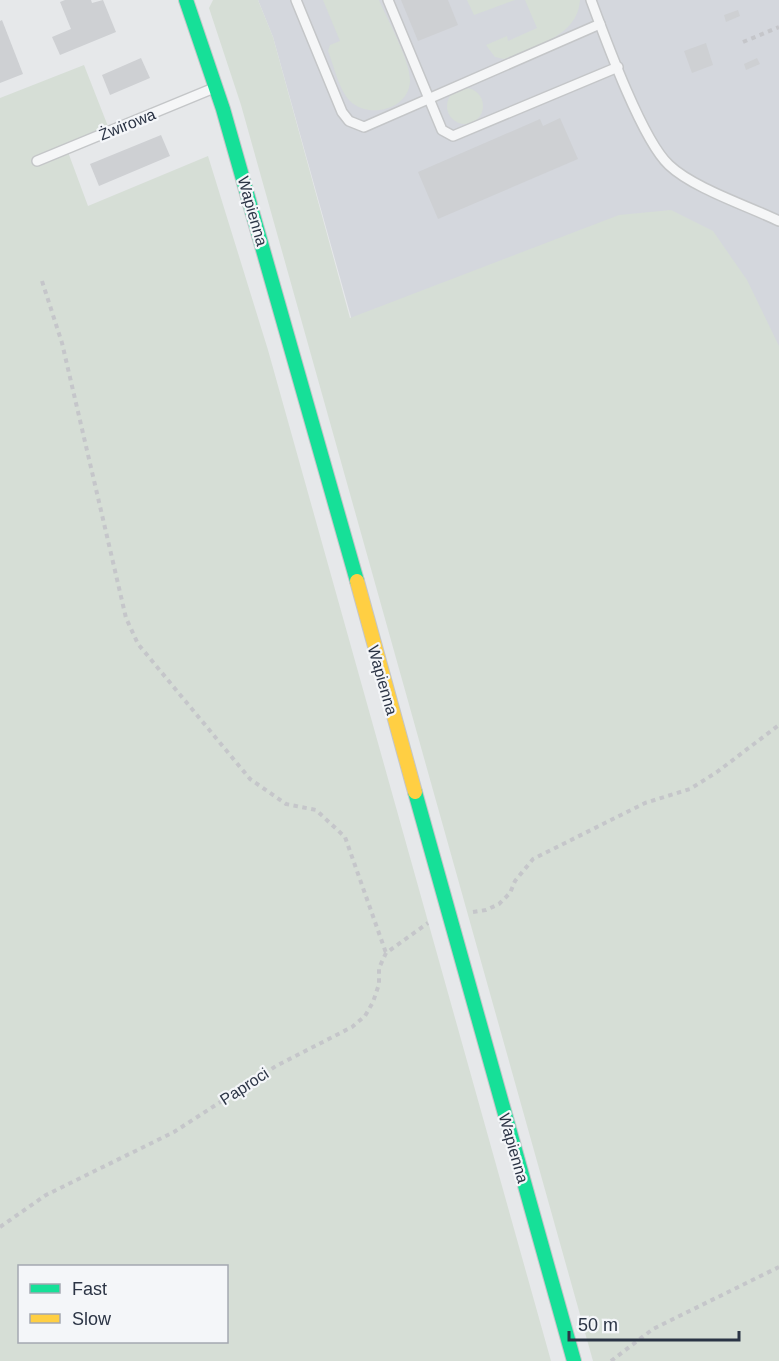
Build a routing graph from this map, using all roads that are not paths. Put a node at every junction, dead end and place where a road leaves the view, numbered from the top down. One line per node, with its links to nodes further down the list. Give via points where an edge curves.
1 (186, 0): 7 (street, Wapienna)
2 (296, 0): 8 (lane, via 349,121 356,126 370,126)
3 (388, 0): 8 (lane)
4 (591, 0): 5 (lane)
5 (600, 24): 6 (lane); 8 (lane)
6 (618, 67): 8 (lane, via 453,136 442,130); 10 (lane, via 651,141 667,164 692,181)
7 (216, 88): 9 (lane, Żwirowa); 11 (street, Wapienna)
8 (429, 99)
9 (37, 161)
10 (779, 220)
11 (574, 1361)

